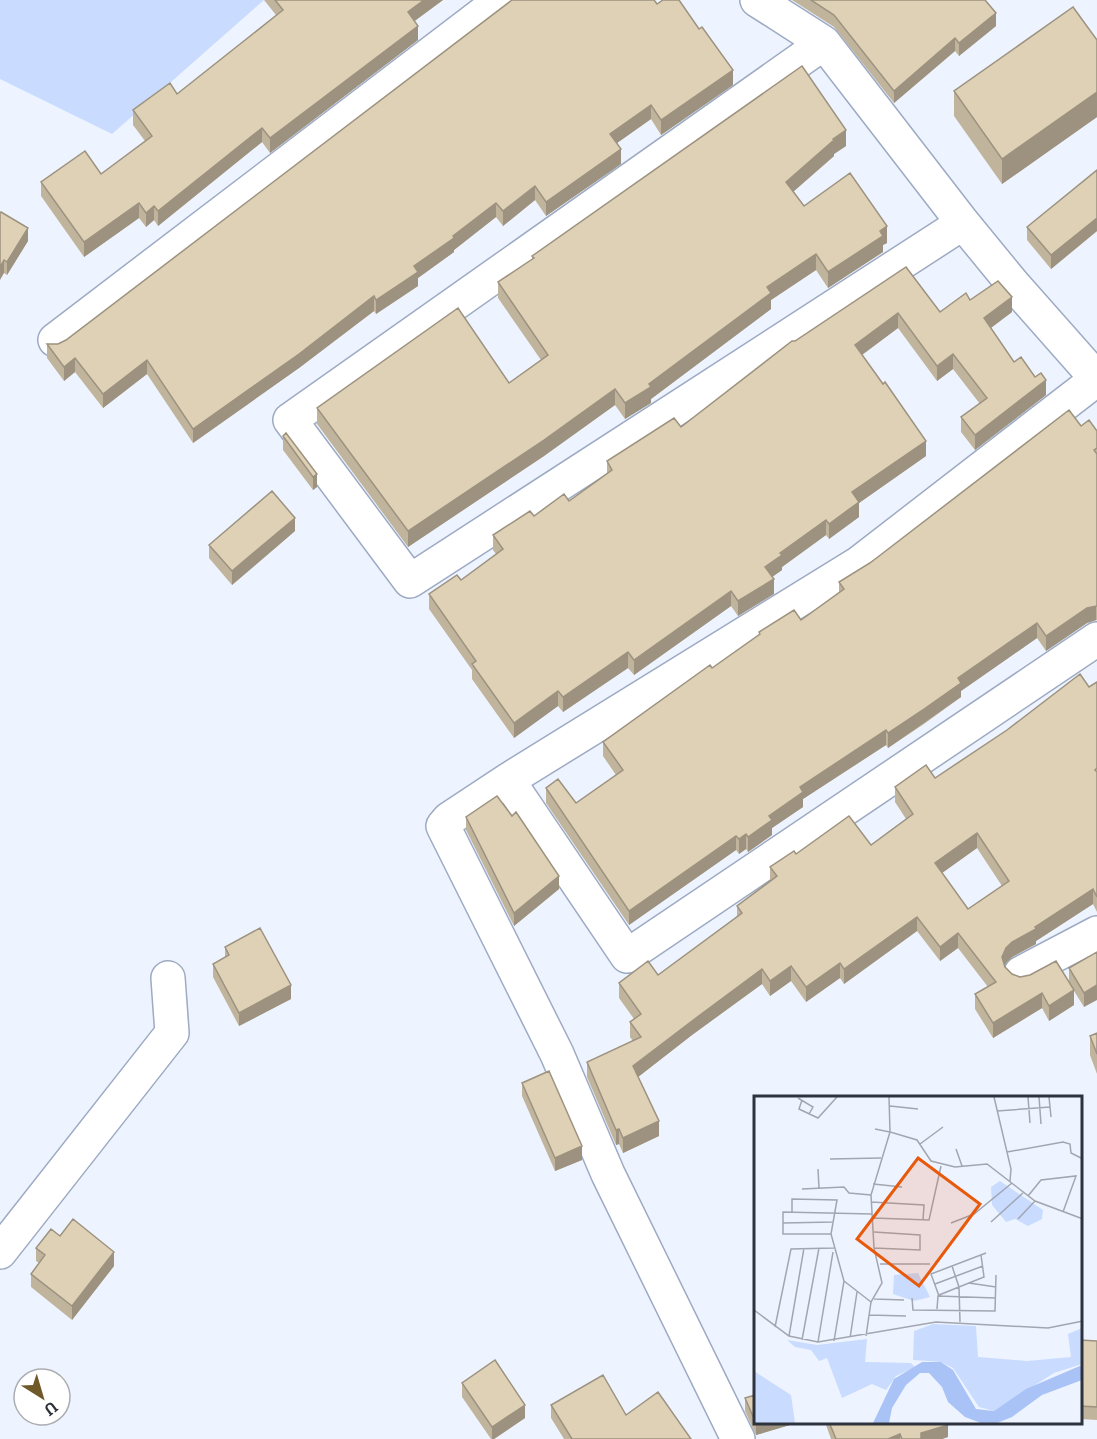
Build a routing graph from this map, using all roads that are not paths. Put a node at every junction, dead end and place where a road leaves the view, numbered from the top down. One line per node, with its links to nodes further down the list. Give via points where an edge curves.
1 (501, 0): 5 (street)
2 (758, 0): 3 (street)
3 (824, 43): 4 (street); 4 (street, via 290,420 410,581)
4 (963, 223): 6 (street)
5 (55, 340)
6 (1097, 379): 8 (street, via 859,563)
7 (1097, 639): 8 (street, via 627,956)
8 (508, 780): 13 (street, via 443,826 557,1054 608,1174)
9 (1097, 933): 10 (street)
10 (1021, 973)
11 (168, 978): 12 (street, via 172,1033)
12 (0, 1252)
13 (738, 1439)

